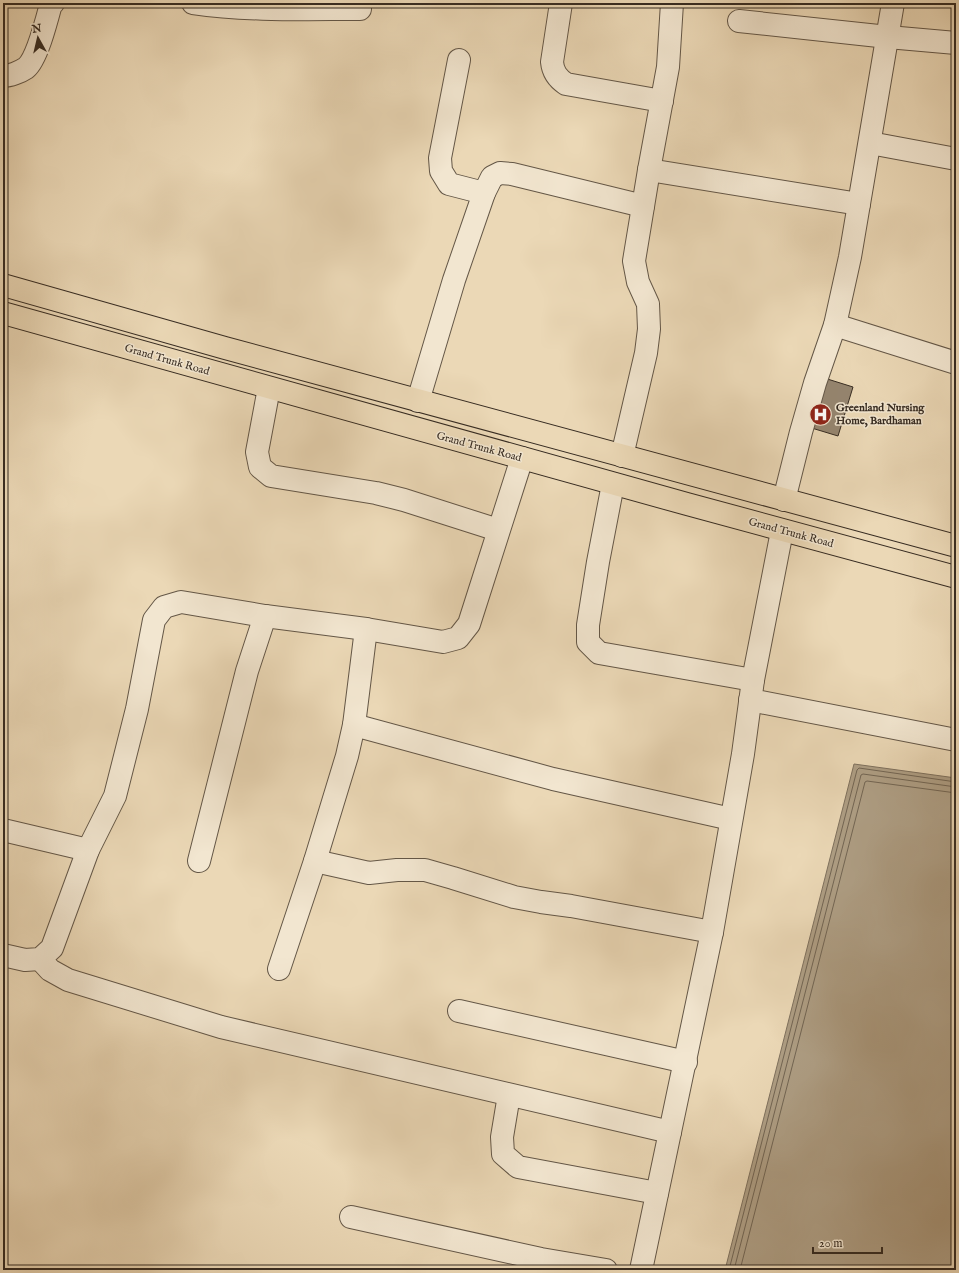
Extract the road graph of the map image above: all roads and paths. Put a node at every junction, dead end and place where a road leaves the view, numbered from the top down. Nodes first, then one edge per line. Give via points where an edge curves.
1 (53, 3) edge
2 (193, 3) edge
3 (561, 3) edge
4 (672, 3) edge
5 (893, 3) edge
6 (360, 9) dead end
7 (739, 21) dead end
8 (888, 37) junction
9 (956, 43) edge
10 (459, 60) dead end
11 (3, 76) edge
12 (662, 101) junction
13 (870, 143) junction
14 (956, 159) edge
15 (649, 170) junction
16 (484, 193) junction
17 (859, 204) junction
18 (643, 206) junction
19 (3, 285) edge
20 (3, 313) edge
21 (835, 325) junction
22 (956, 363) edge
23 (269, 388) junction
24 (418, 401) junction
25 (622, 456) junction
26 (522, 458) junction
27 (696, 476) junction
28 (613, 484) junction
29 (784, 500) junction
30 (687, 504) junction
31 (498, 530) junction
32 (782, 531) junction
33 (956, 546) edge
34 (956, 577) edge
35 (265, 616) junction
36 (366, 629) junction
37 (751, 690) junction
38 (354, 725) junction
39 (956, 740) edge
40 (731, 819) junction
41 (3, 830) edge
42 (88, 850) junction
43 (198, 860) dead end
44 (315, 861) junction
45 (712, 932) junction
46 (3, 955) edge
47 (40, 959) junction
48 (279, 969) dead end
49 (459, 1011) dead end
50 (686, 1062) junction
51 (509, 1095) junction
52 (670, 1132) junction
53 (657, 1193) junction
54 (351, 1217) dead end
55 (606, 1270) edge
56 (641, 1270) edge

1 - 11 street via 34,57 27,68
2 - 6 street via 271,10
3 - 12 street via 552,62 560,80 566,84
4 - 12 street via 668,67
5 - 8 street
7 - 8 street
8 - 9 street
8 - 13 street
10 - 16 street via 440,158 441,171 449,184
12 - 15 street
13 - 14 street
13 - 17 street
15 - 17 street
15 - 18 street
16 - 18 street via 492,177 512,174
16 - 24 street via 454,280
17 - 21 street
18 - 25 street via 634,261 638,282 648,304 649,329 646,353
19 - 24 main road
20 - 23 main road, Grand Trunk Road
21 - 22 street
21 - 29 street via 800,432
23 - 26 main road, Grand Trunk Road
23 - 31 street via 256,452 260,467 271,476 376,493
24 - 25 main road
25 - 27 main road
26 - 28 main road, Grand Trunk Road
26 - 31 street
27 - 29 main road
27 - 30 main road
28 - 30 main road, Grand Trunk Road
28 - 37 street via 596,569 588,642 599,652
29 - 33 main road
30 - 32 main road, Grand Trunk Road
31 - 36 street via 469,624 458,638 443,642
32 - 34 main road, Grand Trunk Road
32 - 37 street
35 - 36 street
35 - 42 street via 181,602 164,607 154,620 137,709 115,796
35 - 43 street via 247,671
36 - 38 street
37 - 39 street
37 - 40 street
38 - 40 street via 553,779
38 - 44 street
40 - 45 street
41 - 42 street
42 - 47 street via 52,948
44 - 45 street via 369,873 425,870 514,897
44 - 48 street
45 - 50 street
46 - 47 street via 25,960
47 - 51 street via 50,970 68,980 221,1028
49 - 50 street
50 - 52 street
51 - 52 street
51 - 53 street via 502,1136 503,1154 518,1167
52 - 53 street
53 - 56 street
54 - 55 street via 541,1259

